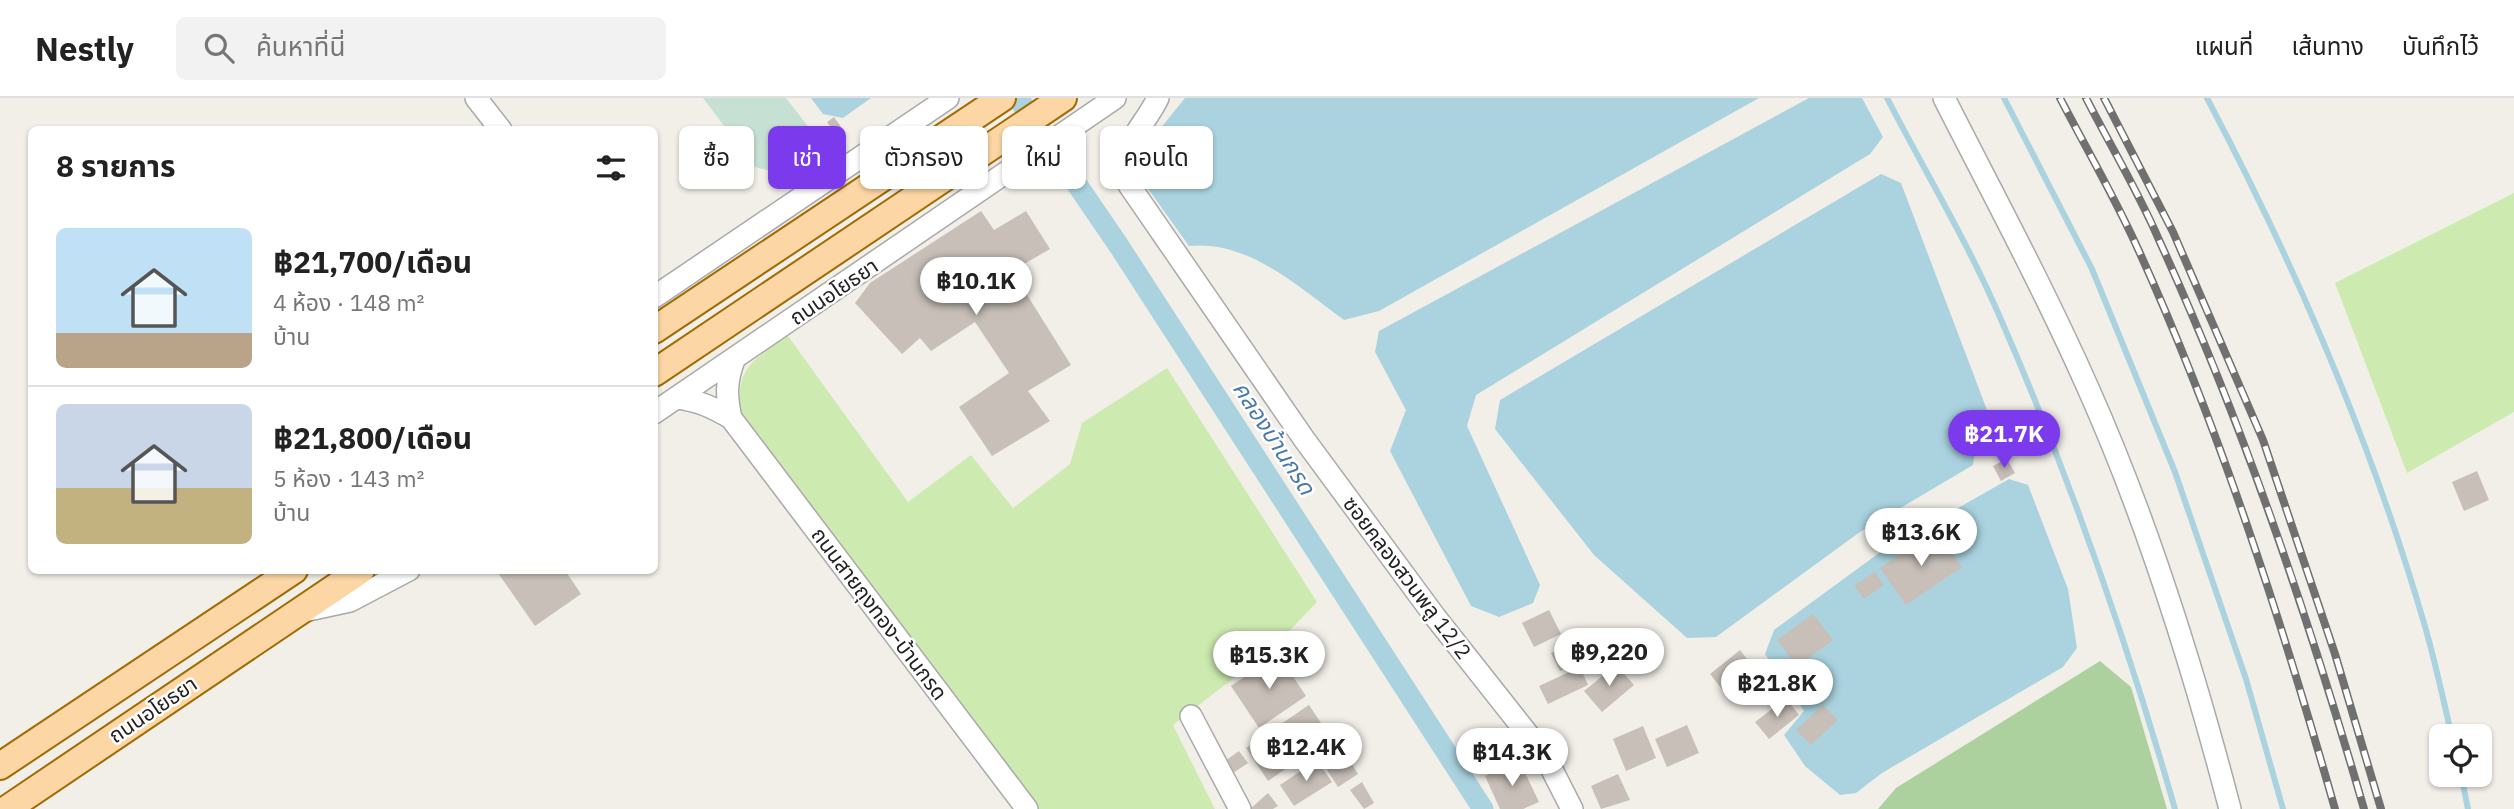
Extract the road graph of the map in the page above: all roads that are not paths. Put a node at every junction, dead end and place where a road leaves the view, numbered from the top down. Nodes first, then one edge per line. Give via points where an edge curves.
1 (476, 98) edge
2 (948, 98) edge
3 (1063, 98) edge
4 (1115, 98) edge
5 (1157, 98) edge
6 (1944, 98) edge
7 (1000, 100) edge
8 (498, 126) edge
9 (676, 282) junction
10 (658, 283) edge
11 (658, 294) edge
12 (658, 327) edge
13 (734, 360) junction
14 (658, 370) edge
15 (676, 398) junction
16 (658, 410) edge
17 (731, 418) junction
18 (284, 574) edge
19 (355, 574) edge
20 (401, 574) edge
21 (300, 611) junction
22 (1191, 716) dead end
23 (0, 766) edge
24 (7, 809) edge
25 (1027, 809) edge
26 (1240, 809) edge
27 (1572, 809) edge
28 (2230, 809) edge

1 - 8 street
2 - 9 street
3 - 14 main road, ถนนอโยธยา
4 - 13 street, ถนนอโยธยา
5 - 27 street, ซอยคลองสวนพลู 12/2 via 1126,148 1129,185 1304,439 1545,756
6 - 28 street via 2088,388 2171,609
7 - 12 main road
9 - 10 street
9 - 11 street
13 - 15 street, ถนนอโยธยา
13 - 17 street via 726,397
15 - 16 street, ถนนอโยธยา
15 - 17 street, ถนนสายถุงทอง-บ้านกรด via 693,400
17 - 25 street, ถนนสายถุงทอง-บ้านกรด
18 - 23 main road, ถนนอโยธยา
19 - 21 main road, ถนนอโยธยา
20 - 21 street, ถนนอโยธยา via 350,601
21 - 24 main road, ถนนอโยธยา
22 - 26 street

